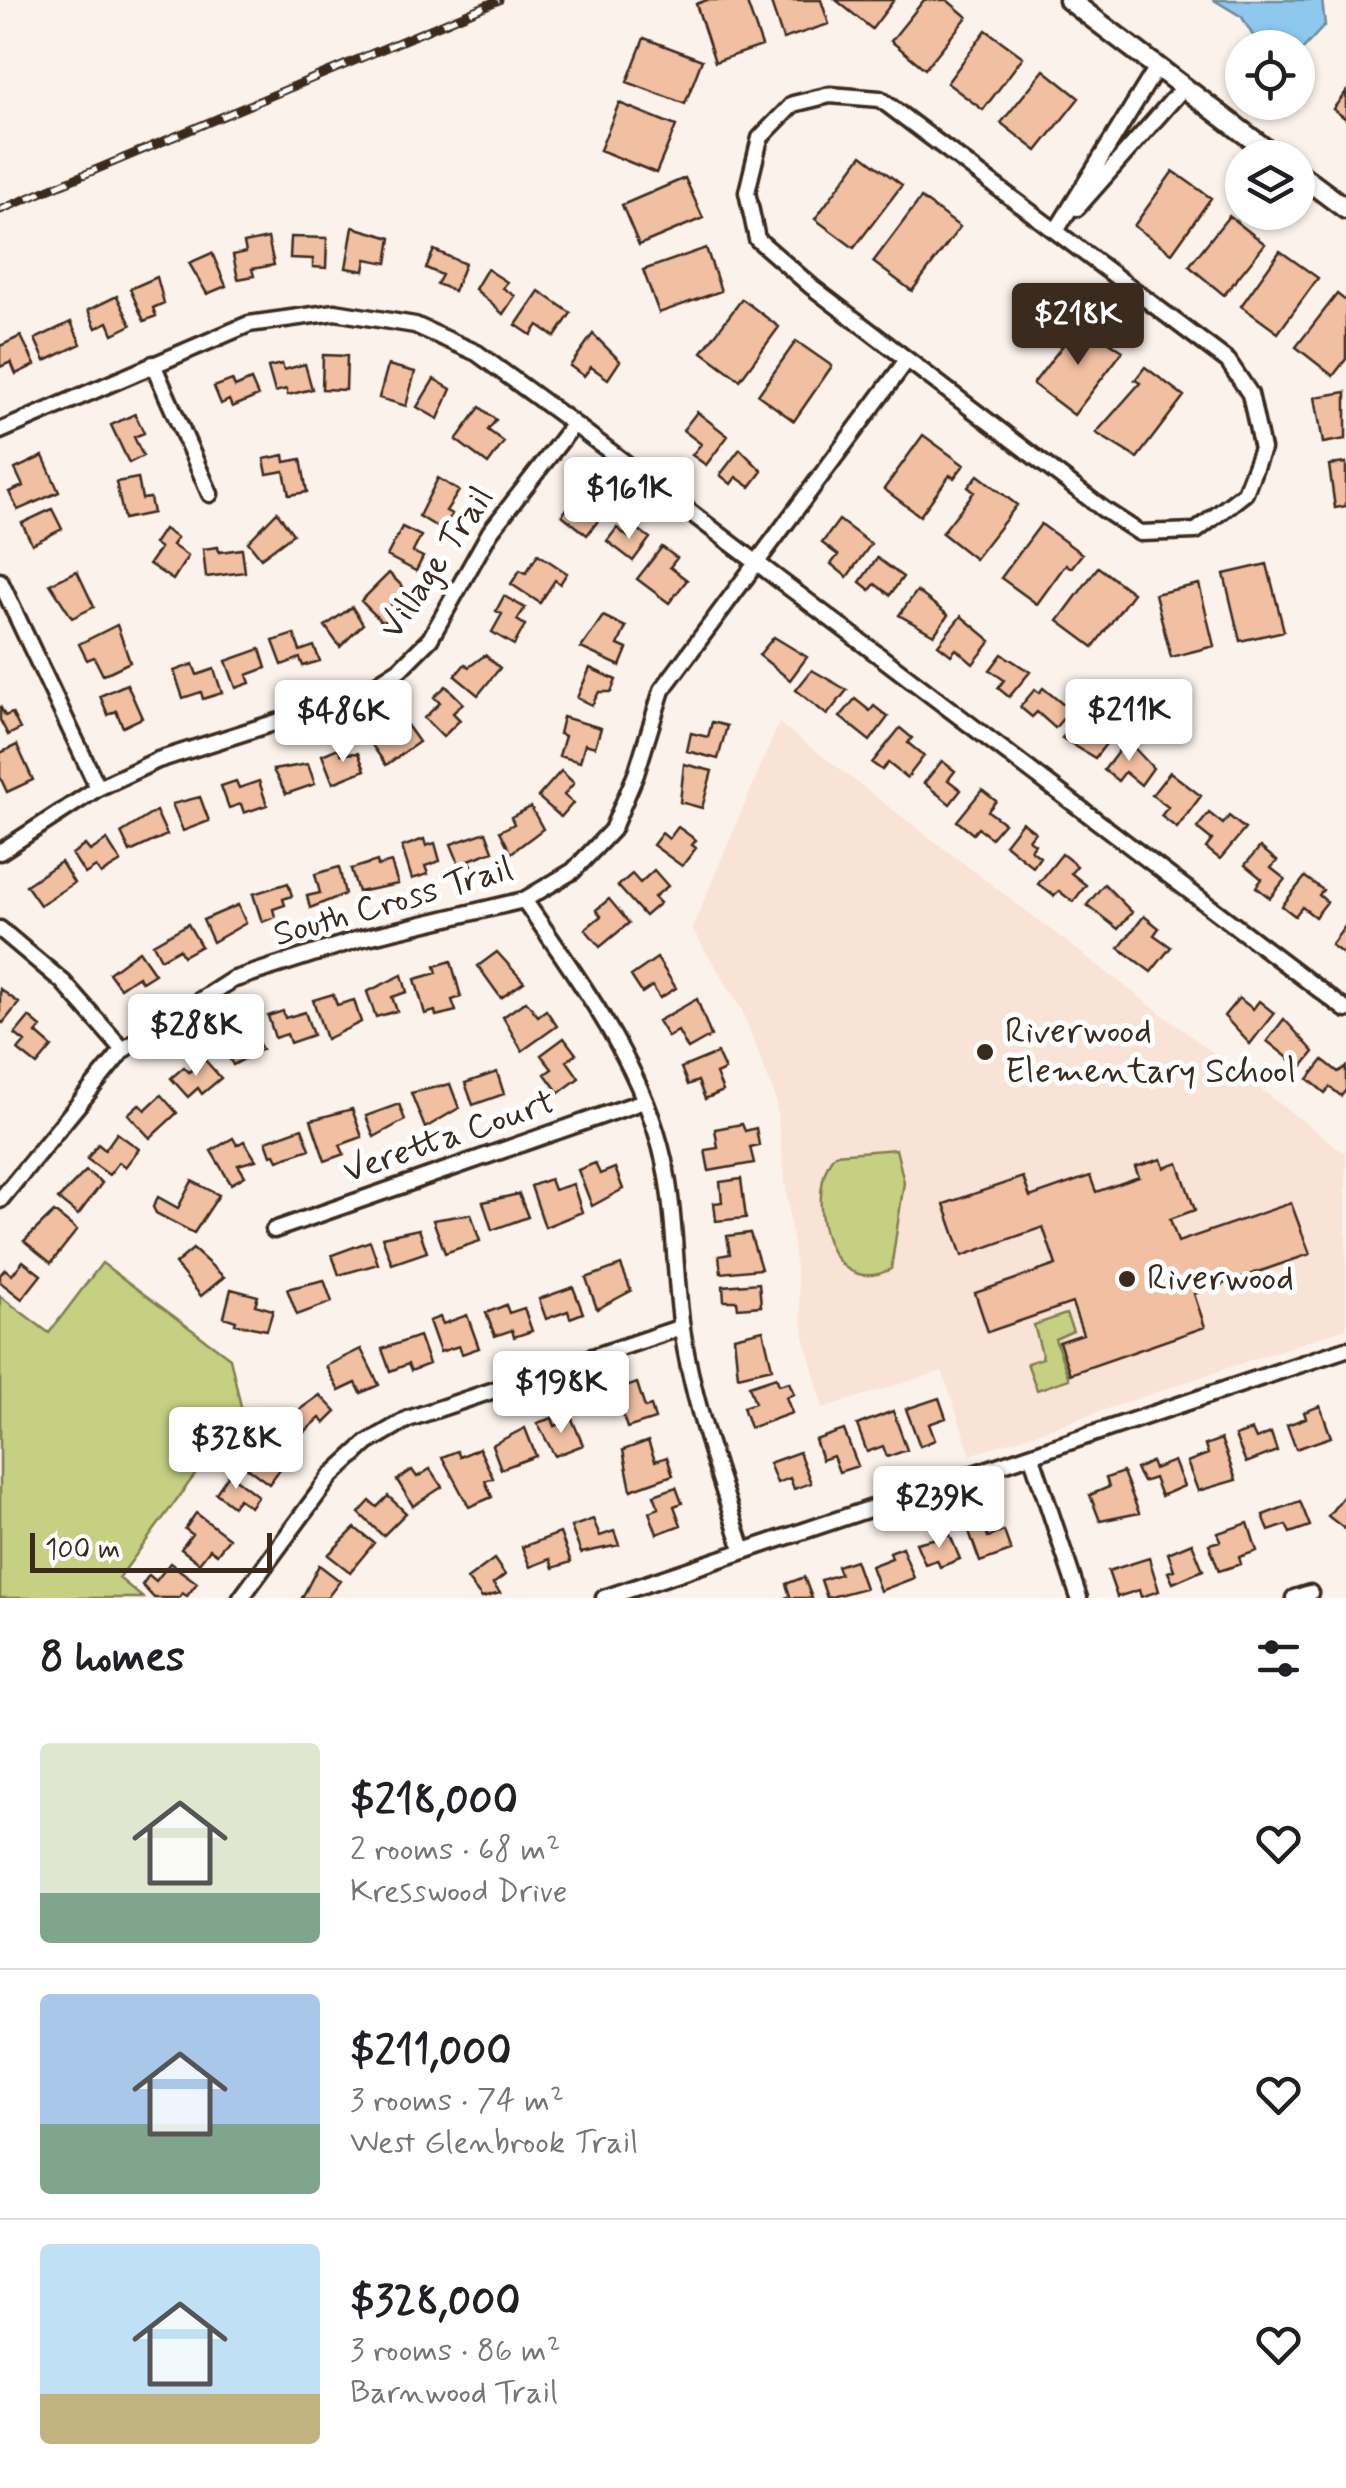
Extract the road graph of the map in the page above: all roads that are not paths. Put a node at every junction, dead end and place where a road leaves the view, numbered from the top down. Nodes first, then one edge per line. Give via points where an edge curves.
1 (1068, 0) edge
2 (1156, 68) junction
3 (1183, 88) junction
4 (1252, 140) edge
5 (1315, 186) edge
6 (1346, 209) edge
7 (1056, 231) junction
8 (907, 360) junction
9 (153, 364) junction
10 (574, 424) junction
11 (0, 431) edge
12 (210, 494) dead end
13 (757, 560) junction
14 (0, 582) edge
15 (98, 788) junction
16 (0, 852) edge
17 (524, 900) junction
18 (0, 929) edge
19 (1346, 1010) edge
20 (123, 1050) junction
21 (644, 1101) junction
22 (0, 1200) edge
23 (274, 1230) dead end
24 (682, 1328) junction
25 (1346, 1349) edge
26 (1032, 1457) junction
27 (743, 1550) junction
28 (1310, 1593) dead end
29 (241, 1598) edge
30 (604, 1598) edge
31 (1079, 1598) edge
32 (1294, 1598) edge

1 - 2 street
2 - 3 street
2 - 7 street
3 - 4 street
3 - 7 street
5 - 6 street
7 - 8 street via 880,99 830,94 793,104 760,138 747,192 756,238
7 - 8 street via 1228,361 1250,394 1262,449 1245,494 1196,532 1140,532
8 - 13 street, South Cross Trail
9 - 10 street via 250,324 335,312 415,325 477,353
9 - 11 street
9 - 12 street
10 - 13 street
10 - 15 street, Village Trail via 490,532 430,638 400,669 358,696 158,760
13 - 17 street, South Cross Trail via 662,690 612,830 572,870
13 - 19 street
14 - 15 street
15 - 16 street, Village Trail
17 - 20 street, South Cross Trail via 359,939 232,980
17 - 21 street via 595,1002
18 - 20 street via 64,982
20 - 22 street, South Cross Trail
21 - 23 street, Veretta Court
21 - 24 street via 664,1160
24 - 27 street via 698,1408
24 - 29 street via 408,1418 367,1443 331,1476
25 - 26 street
26 - 27 street
26 - 31 street
27 - 30 street
28 - 32 street

